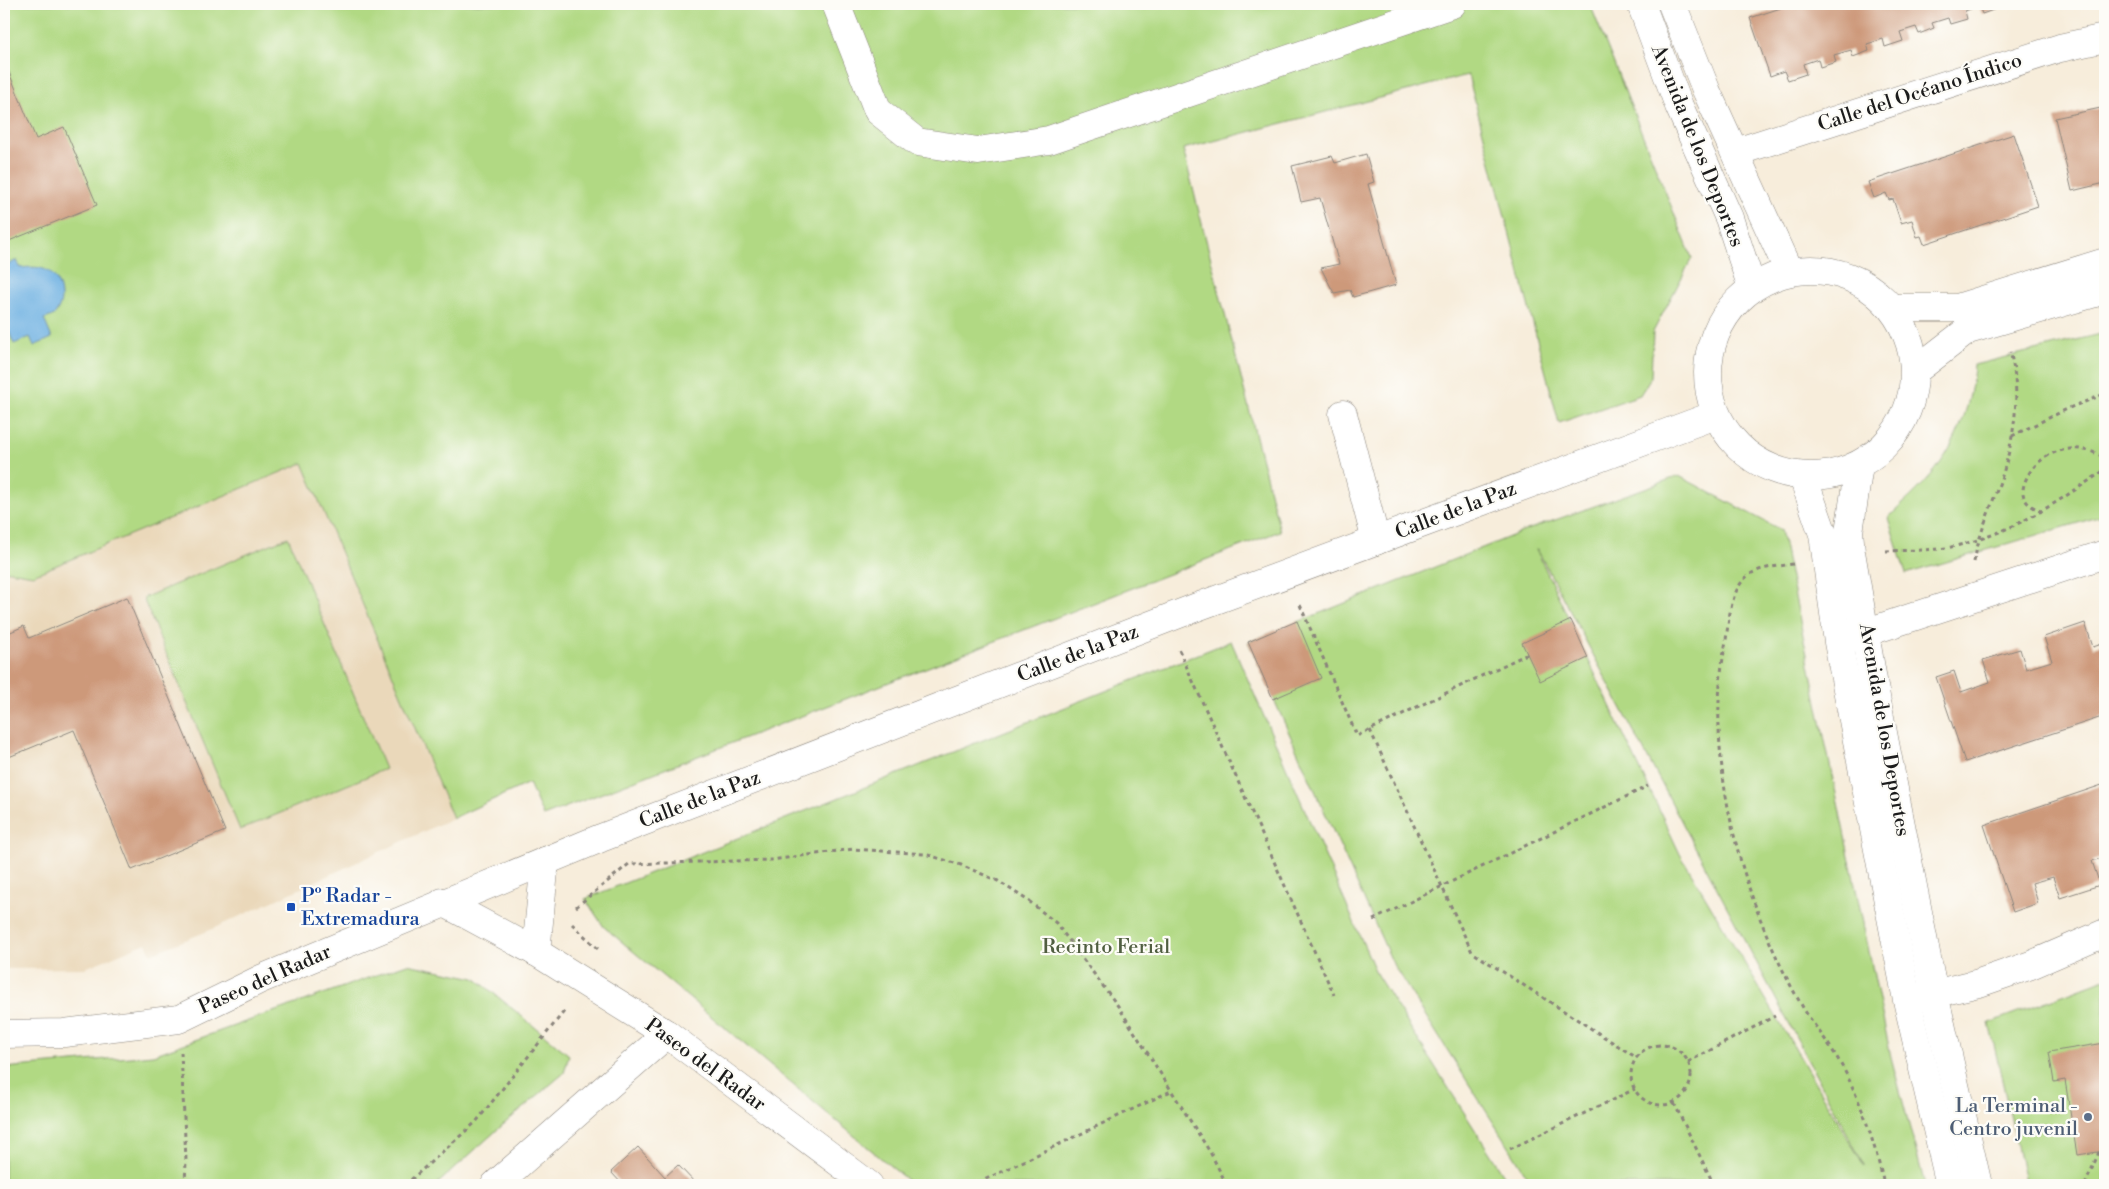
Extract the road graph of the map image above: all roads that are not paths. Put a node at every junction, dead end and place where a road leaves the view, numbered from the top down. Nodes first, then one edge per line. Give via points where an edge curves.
1 (836, 4) edge
2 (1452, 4) edge
3 (1642, 4) edge
4 (1672, 4) edge
5 (2105, 38) edge
6 (1736, 152) junction
7 (2105, 262) edge
8 (1789, 272) junction
9 (1752, 288) junction
10 (2105, 290) edge
11 (1892, 308) junction
12 (1914, 371) junction
13 (1343, 414) dead end
14 (1715, 415) junction
15 (1859, 465) junction
16 (1803, 477) junction
17 (1376, 541) junction
18 (2105, 554) edge
19 (1866, 633) junction
20 (1838, 642) junction
21 (545, 861) junction
22 (443, 902) junction
23 (2105, 933) edge
24 (536, 952) junction
25 (1934, 994) junction
26 (1907, 1000) junction
27 (4, 1034) edge
28 (667, 1034) junction
29 (495, 1185) edge
30 (869, 1185) edge
31 (1950, 1185) edge
32 (1978, 1185) edge

1 - 2 street via 878,110 917,142 978,151 1048,140
3 - 9 street, Avenida de los Deportes via 1679,106 1729,218
4 - 6 street, Avenida de los Deportes via 1707,92
5 - 6 street, Calle del Océano Índico via 2060,48
6 - 8 street, Avenida de los Deportes
7 - 11 street via 1957,308
8 - 9 street via 1771,277
8 - 11 street via 1812,269 1836,272 1861,282
9 - 14 street via 1722,318 1714,334 1709,352 1707,385
10 - 12 street via 1968,330
11 - 12 street via 1909,340
12 - 15 street via 1911,400 1904,420 1877,453
13 - 17 street
14 - 16 street via 1737,446 1765,466
14 - 17 street, Calle de la Paz
15 - 16 street via 1841,472
15 - 19 street, Avenida de los Deportes via 1848,532
16 - 20 street, Avenida de los Deportes via 1823,534
17 - 21 street, Calle de la Paz
18 - 19 street
19 - 20 street
19 - 25 street, Avenida de los Deportes
20 - 26 street, Avenida de los Deportes
21 - 22 street, Calle de la Paz
21 - 24 street
22 - 24 street, Paseo del Radar
22 - 27 street, Paseo del Radar via 261,979 179,1019 64,1033
23 - 25 street via 2031,965
24 - 28 street, Paseo del Radar
25 - 26 street
25 - 32 street, Avenida de los Deportes
26 - 31 street, Avenida de los Deportes
28 - 29 street
28 - 30 street, Paseo del Radar

